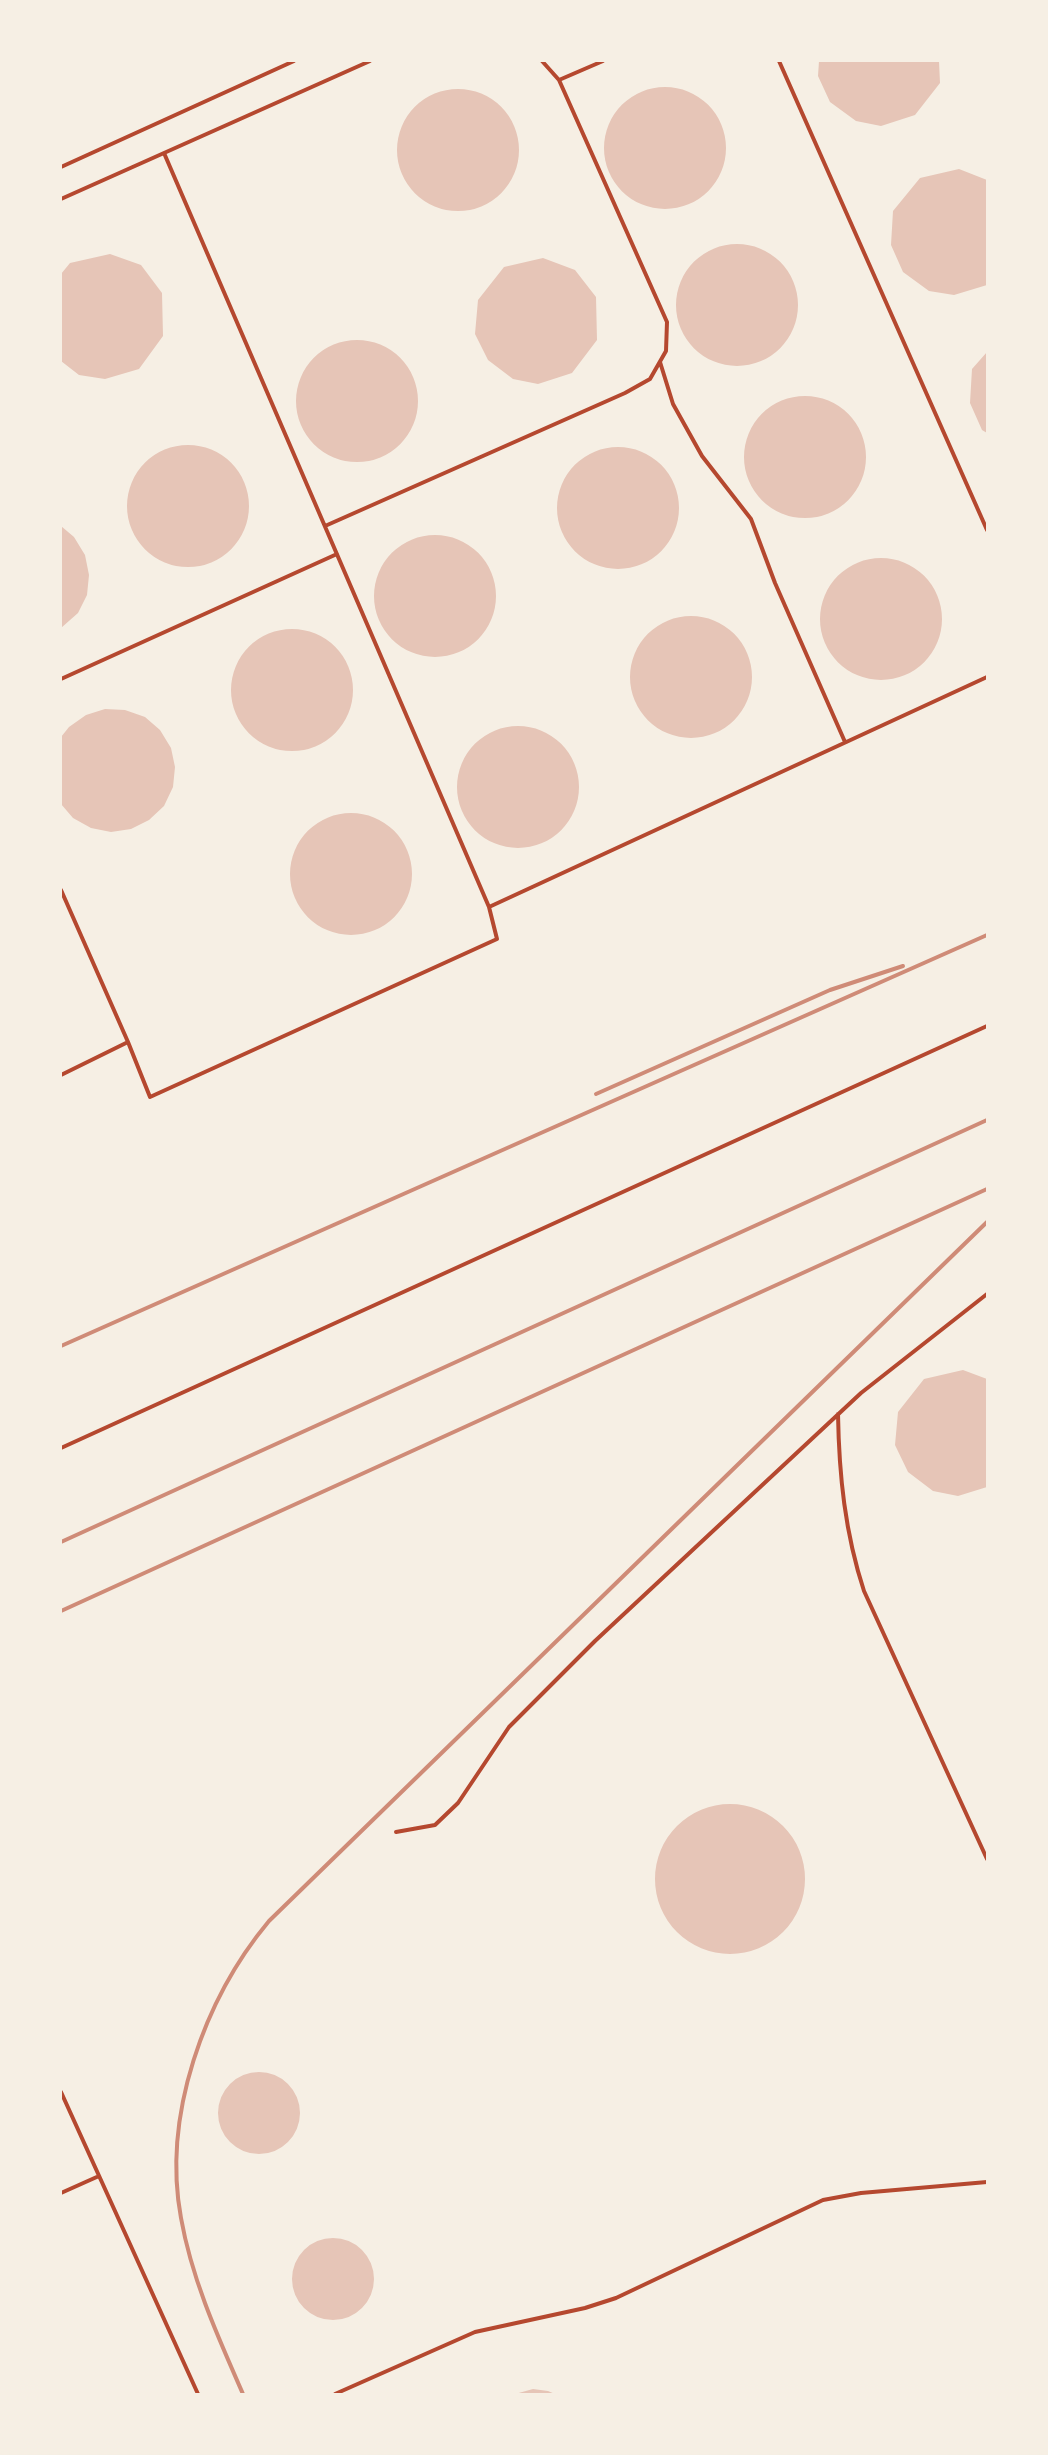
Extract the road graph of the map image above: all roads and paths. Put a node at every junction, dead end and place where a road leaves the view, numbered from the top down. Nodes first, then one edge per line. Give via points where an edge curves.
1 (294, 61) edge
2 (370, 61) edge
3 (542, 61) edge
4 (603, 61) edge
5 (779, 61) edge
6 (559, 80) junction
7 (164, 153) junction
8 (61, 167) edge
9 (61, 199) edge
10 (660, 362) junction
11 (325, 526) junction
12 (987, 530) edge
13 (336, 554) junction
14 (987, 677) edge
15 (61, 680) edge
16 (845, 742) junction
17 (61, 890) edge
18 (489, 907) junction
19 (987, 1026) edge
20 (128, 1042) junction
21 (61, 1075) edge
22 (987, 1294) edge
23 (838, 1414) junction
24 (61, 1448) edge
25 (396, 1832) dead end
26 (987, 1860) edge
27 (61, 2092) edge
28 (99, 2176) junction
29 (987, 2182) edge
30 (61, 2193) edge
31 (198, 2394) edge
32 (335, 2394) edge

1 - 8 lane
2 - 7 lane
3 - 6 lane
4 - 6 lane
5 - 12 lane
6 - 10 lane via 667,322 666,351
7 - 9 lane
7 - 11 lane
10 - 11 lane via 650,379 625,392
10 - 16 lane via 673,404 702,456 750,519
11 - 13 lane
13 - 15 lane
13 - 18 lane
14 - 16 lane
16 - 18 lane
17 - 20 lane
18 - 20 lane via 497,939 150,1097
19 - 24 lane
20 - 21 lane
22 - 23 lane
23 - 25 lane via 595,1641 509,1727 458,1803 435,1825
23 - 26 lane via 838,1460 843,1501 851,1552 864,1591
27 - 28 lane
28 - 30 lane
28 - 31 lane
29 - 32 lane via 861,2193 823,2200 616,2298 586,2308 475,2332

